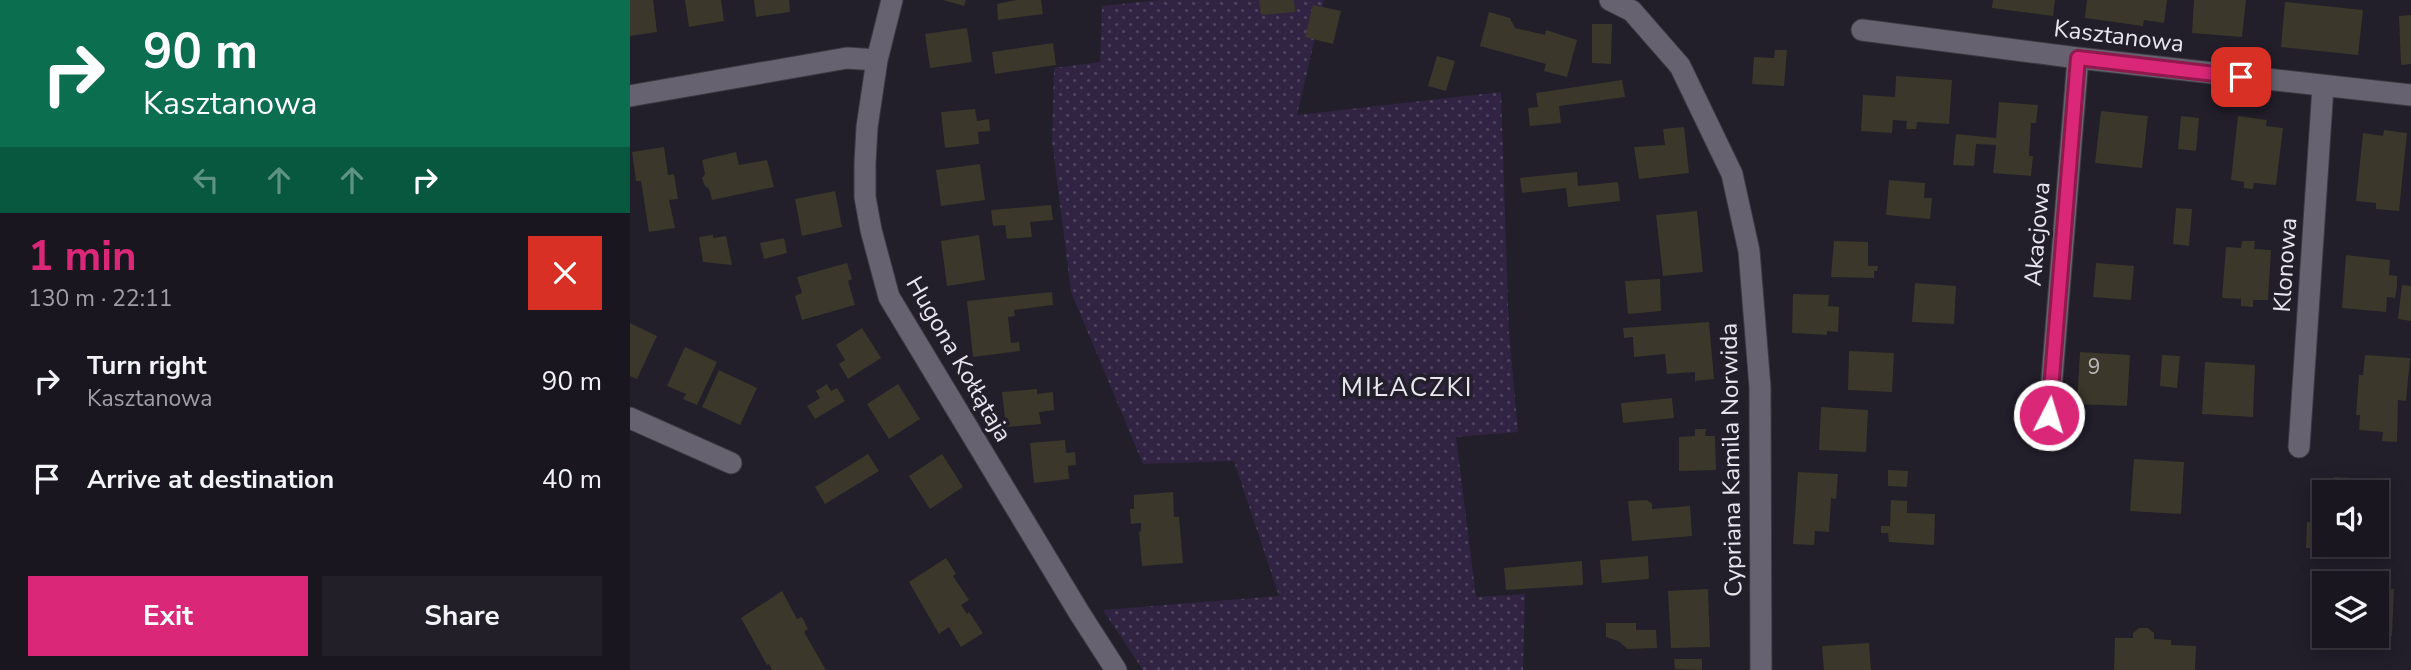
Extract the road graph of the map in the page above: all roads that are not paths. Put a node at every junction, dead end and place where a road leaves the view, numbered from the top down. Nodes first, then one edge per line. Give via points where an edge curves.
1 (892, 0) edge
2 (1610, 0) edge
3 (1862, 30) dead end
4 (2078, 58) junction
5 (877, 60) junction
6 (2323, 87) junction
7 (2411, 95) edge
8 (630, 96) edge
9 (2049, 415) dead end
10 (630, 418) edge
11 (2299, 447) dead end
12 (731, 463) dead end
13 (1116, 670) edge
14 (1761, 670) edge

1 - 5 street, Hugona Kołłątaja
2 - 14 street, Cypriana Kamila Norwida via 1632,11 1680,66 1732,174 1749,251 1760,387
3 - 4 street, Kasztanowa
4 - 6 street, Kasztanowa
4 - 9 street, Akacjowa
5 - 8 street via 848,58
5 - 13 street, Hugona Kołłątaja via 867,127 865,197 889,297
6 - 7 street, Kasztanowa
6 - 11 street, Klonowa
10 - 12 street

